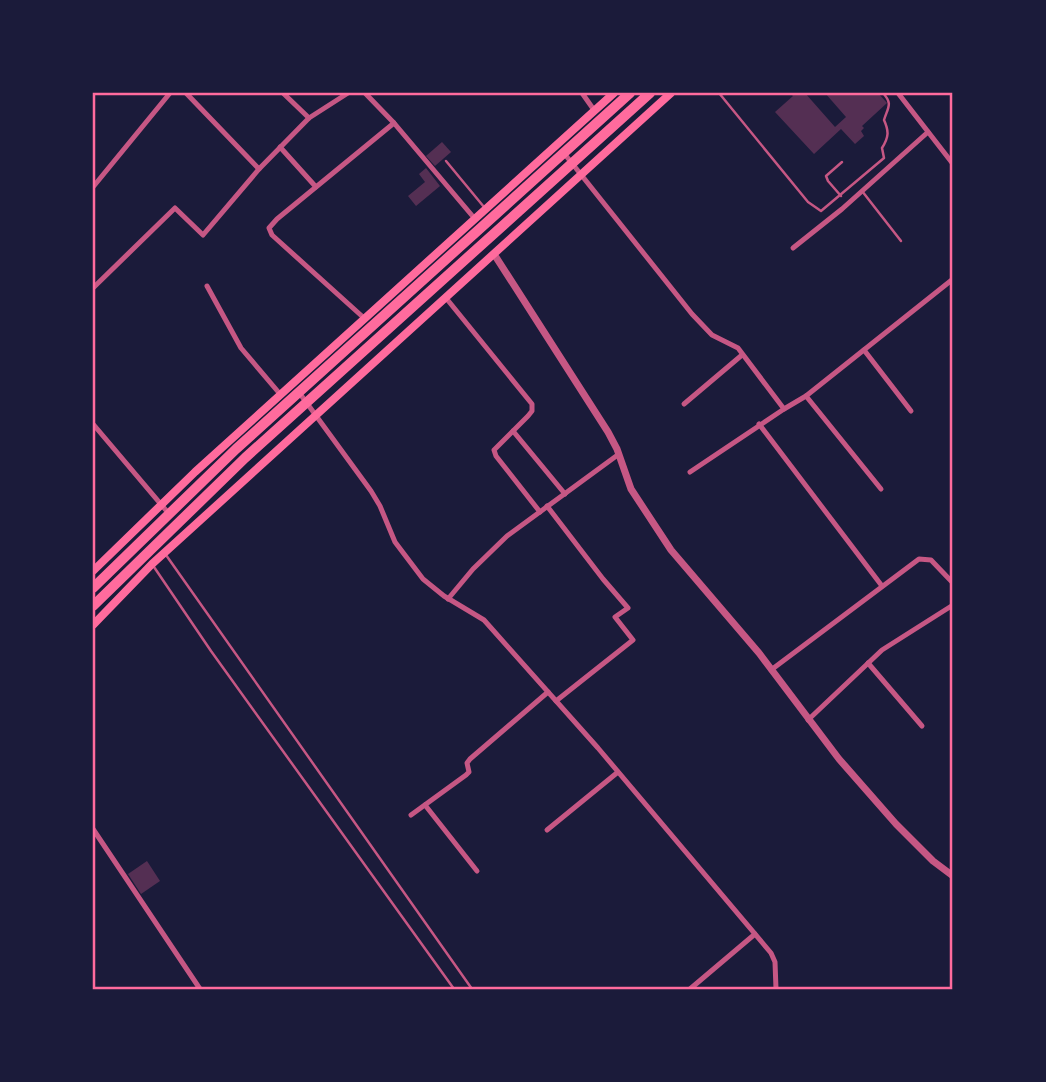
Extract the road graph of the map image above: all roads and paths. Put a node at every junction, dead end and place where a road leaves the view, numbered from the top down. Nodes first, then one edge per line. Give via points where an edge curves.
1 (170, 93) edge
2 (186, 93) edge
3 (283, 93) edge
4 (348, 93) edge
5 (365, 93) edge
6 (582, 93) edge
7 (614, 93) edge
8 (630, 93) edge
9 (650, 93) edge
10 (671, 93) edge
11 (719, 93) edge
12 (883, 93) edge
13 (898, 93) edge
14 (594, 110) junction
15 (309, 118) junction
16 (394, 123) junction
17 (928, 132) junction
18 (557, 144) junction
19 (280, 147) junction
20 (446, 161) dead end
21 (842, 162) dead end
22 (953, 164) edge
23 (259, 169) junction
24 (581, 174) junction
25 (93, 187) edge
26 (316, 187) junction
27 (862, 191) junction
28 (841, 196) junction
29 (486, 209) junction
30 (475, 219) junction
31 (510, 239) junction
32 (901, 241) dead end
33 (793, 248) dead end
34 (494, 254) junction
35 (953, 279) edge
36 (207, 286) dead end
37 (93, 288) edge
38 (446, 298) junction
39 (364, 318) junction
40 (864, 350) junction
41 (743, 355) junction
42 (292, 383) junction
43 (280, 394) junction
44 (806, 396) junction
45 (684, 404) dead end
46 (784, 409) junction
47 (911, 411) dead end
48 (317, 415) junction
49 (93, 424) edge
50 (759, 424) junction
51 (513, 430) junction
52 (619, 454) junction
53 (690, 472) dead end
54 (881, 489) dead end
55 (565, 494) junction
56 (160, 505) junction
57 (547, 506) junction
58 (540, 512) junction
59 (188, 531) junction
60 (164, 553) junction
61 (152, 564) junction
62 (93, 571) edge
63 (953, 583) edge
64 (883, 586) junction
65 (93, 588) edge
66 (449, 599) junction
67 (953, 605) edge
68 (93, 606) edge
69 (93, 625) edge
70 (868, 663) junction
71 (771, 670) junction
72 (548, 692) junction
73 (556, 701) junction
74 (808, 720) junction
75 (922, 726) dead end
76 (618, 772) junction
77 (425, 805) junction
78 (411, 815) dead end
79 (93, 829) edge
80 (547, 830) dead end
81 (477, 871) dead end
82 (953, 876) edge
83 (755, 934) junction
84 (200, 989) edge
85 (454, 989) edge
86 (472, 989) edge
87 (690, 989) edge
88 (776, 989) edge

1 - 25 street
2 - 23 street
3 - 15 street
4 - 15 street
5 - 16 street
6 - 14 street
7 - 14 main road
8 - 65 highway via 236,449
9 - 68 highway via 244,458
10 - 24 main road
11 - 28 lane via 813,207 824,210
12 - 28 lane via 890,106 884,120 888,129 884,158
13 - 17 street
14 - 18 main road
15 - 19 street
16 - 26 street
16 - 30 street
17 - 22 street
17 - 27 street
18 - 24 street
18 - 29 main road
19 - 23 street
19 - 26 street
20 - 29 lane
21 - 28 lane via 827,176
23 - 37 street via 202,235 175,208
24 - 31 main road
24 - 41 street via 706,329
26 - 39 street via 276,219 270,232
27 - 32 lane
27 - 33 street
29 - 30 main road
29 - 31 main road
30 - 39 main road
31 - 34 main road
34 - 38 main road
34 - 52 street
35 - 40 street
36 - 43 street via 241,348
38 - 48 main road
38 - 51 street via 532,404 532,411
39 - 42 main road
40 - 44 street
40 - 47 street
41 - 45 street
41 - 46 street
42 - 43 main road
42 - 48 street
43 - 56 main road
44 - 46 street
44 - 54 street
46 - 50 street
48 - 59 main road
48 - 66 street via 375,498 404,556 423,579
49 - 56 street
50 - 53 street
50 - 64 street
51 - 55 street
51 - 58 street via 495,447 495,453
52 - 55 street
52 - 71 street via 631,489 671,550
55 - 57 street
56 - 59 street
56 - 62 main road
57 - 58 street
57 - 73 street via 628,608 615,617 633,640
58 - 66 street via 497,545
59 - 60 main road
60 - 61 main road
60 - 86 lane
61 - 69 main road
61 - 85 lane
63 - 64 street via 923,558
64 - 71 street
66 - 72 street via 484,620
67 - 70 street
70 - 74 street
70 - 75 street
71 - 74 street
72 - 73 street
72 - 77 street via 470,758 466,775
73 - 76 street
74 - 82 street via 896,824
76 - 80 street
76 - 83 street
77 - 78 street
77 - 81 street
79 - 84 street
83 - 87 street
83 - 88 street via 775,962

